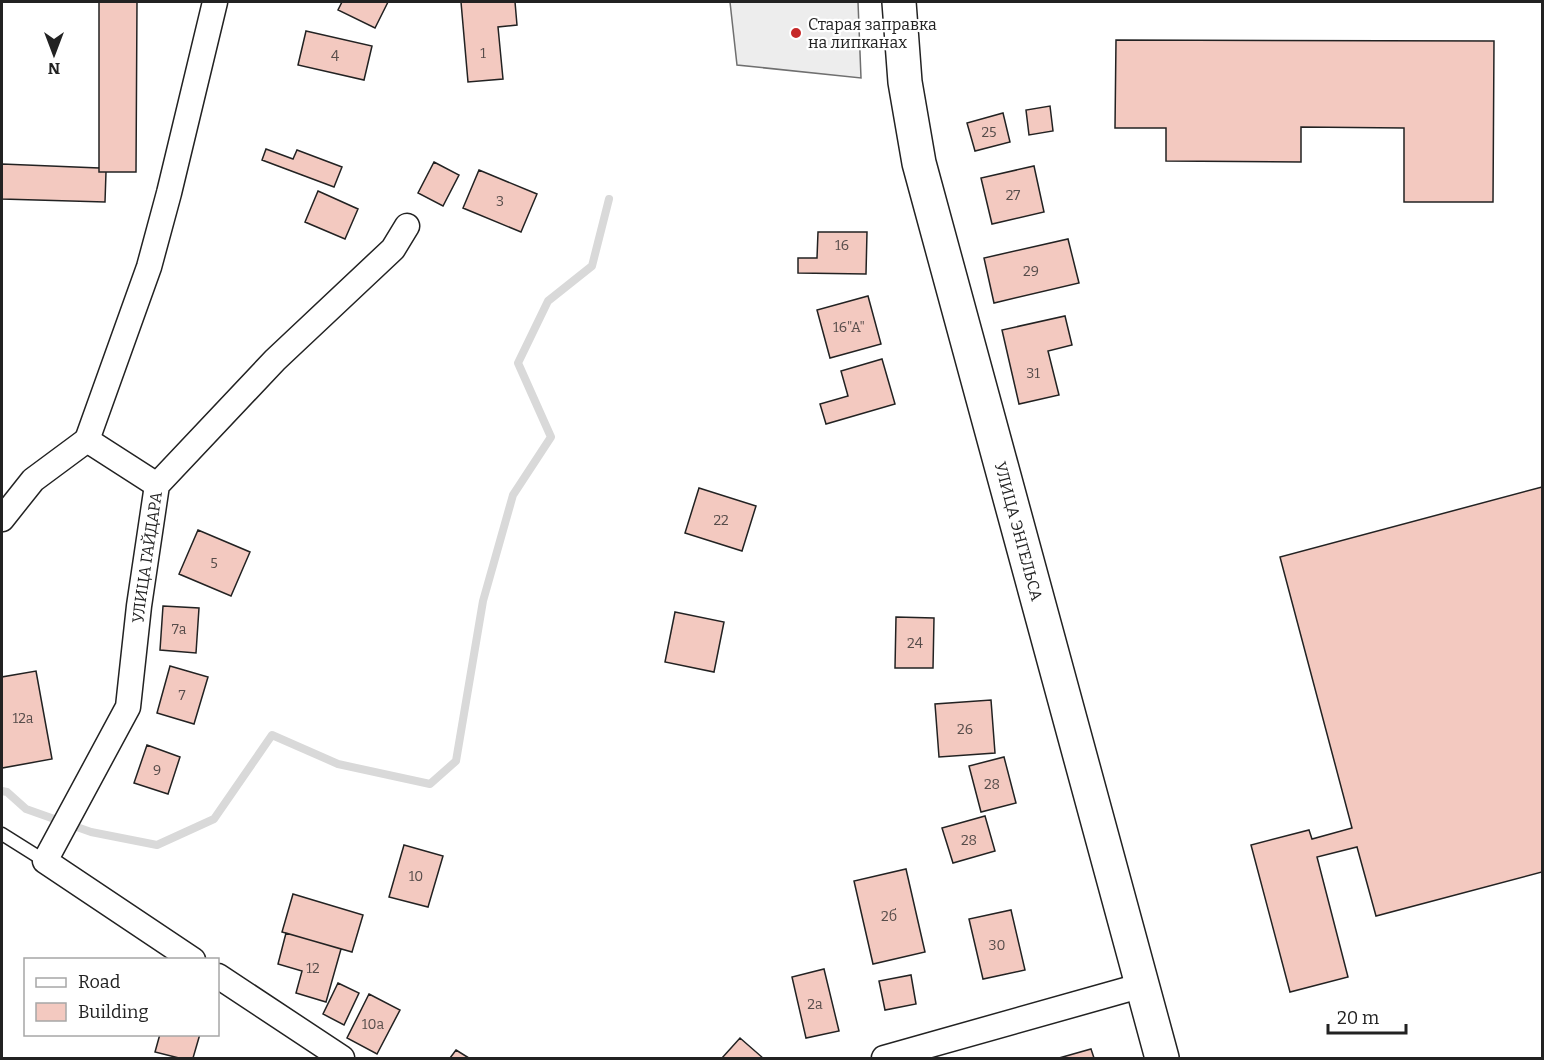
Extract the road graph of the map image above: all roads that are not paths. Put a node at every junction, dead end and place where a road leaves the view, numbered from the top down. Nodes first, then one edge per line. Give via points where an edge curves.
1 (215, 2) edge
2 (899, 2) edge
3 (407, 226) dead end
4 (87, 440) junction
5 (157, 485) junction
6 (2, 519) edge
7 (2, 834) edge
8 (45, 861) junction
9 (190, 958) edge
10 (219, 977) edge
11 (1143, 985) junction
12 (342, 1059) edge
13 (884, 1059) edge
14 (1162, 1059) edge

1 - 4 street via 148,267
2 - 11 street, УЛИЦА ЭНГЕЛЬСА via 905,82 919,163
3 - 5 street, УЛИЦА ГАЙДАРА via 393,249 275,360
4 - 5 street
4 - 6 street via 33,480
5 - 8 street, УЛИЦА ГАЙДАРА via 128,706
7 - 8 lane
8 - 9 street
10 - 12 street
11 - 13 street
11 - 14 street, УЛИЦА ЭНГЕЛЬСА

